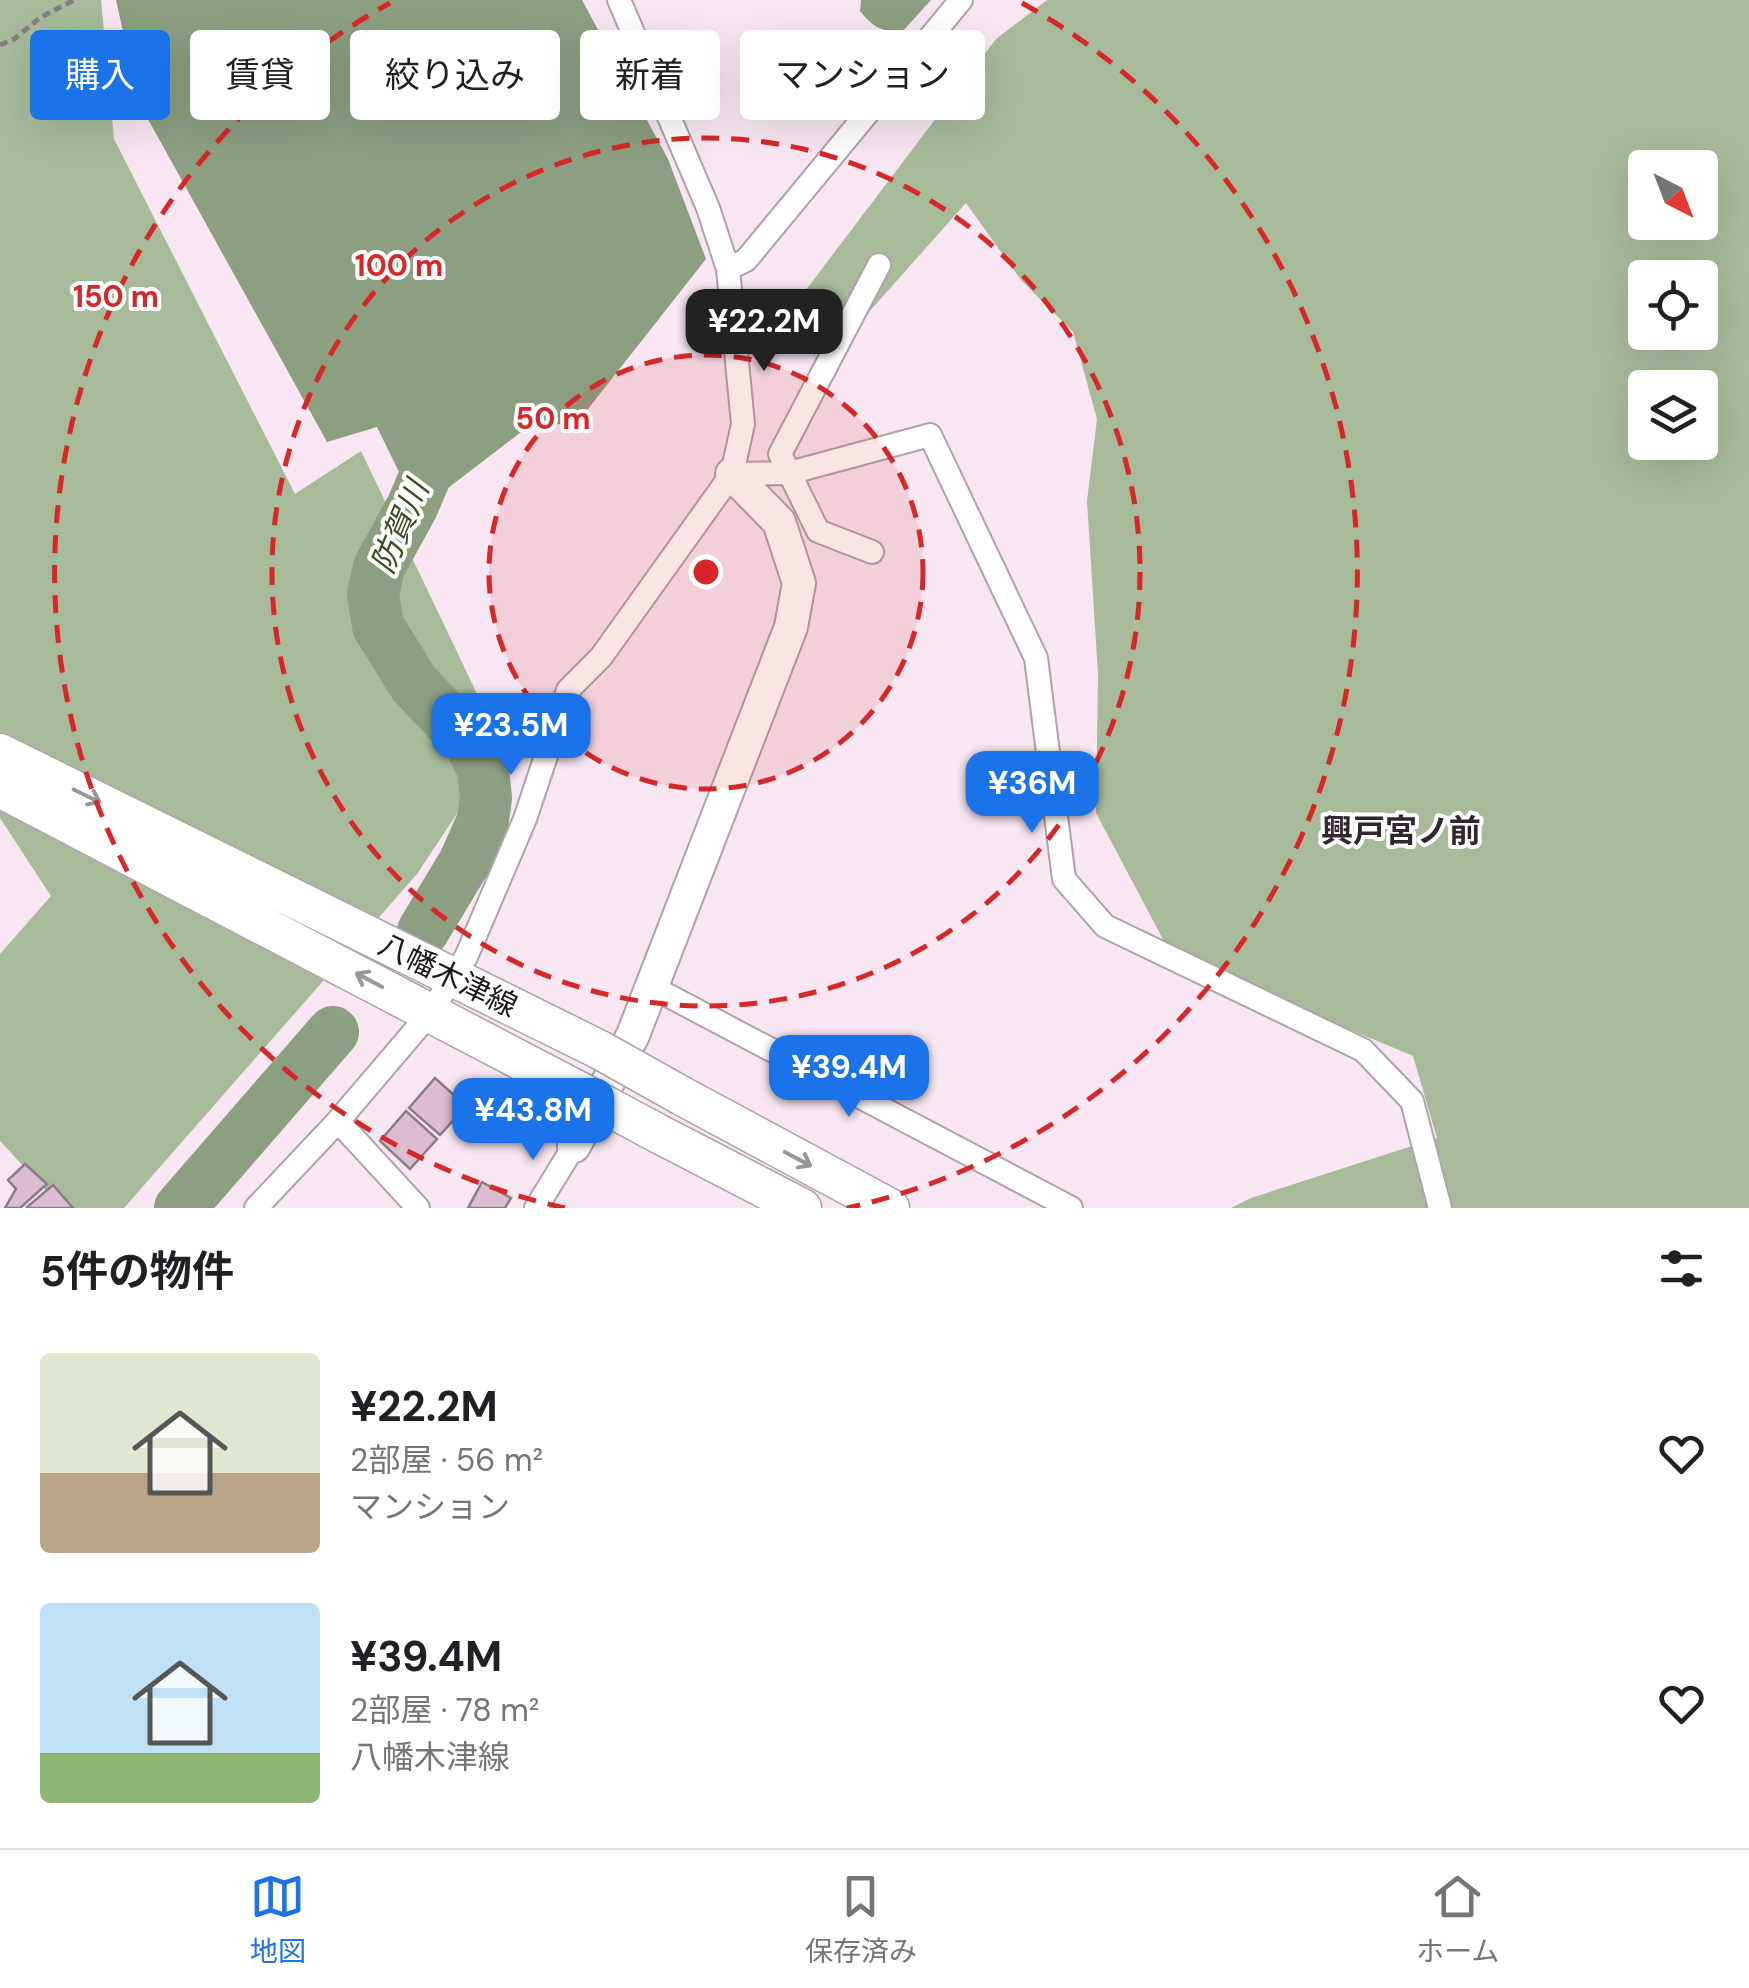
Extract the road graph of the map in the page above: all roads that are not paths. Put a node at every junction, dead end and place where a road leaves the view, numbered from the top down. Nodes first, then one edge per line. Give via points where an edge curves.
1 (619, 0) edge
2 (960, 0) edge
3 (879, 265) dead end
4 (728, 269) junction
5 (789, 473) junction
6 (732, 474) junction
7 (872, 552) dead end
8 (0, 754) edge
9 (0, 788) edge
10 (455, 977) junction
11 (652, 986) junction
12 (430, 1013) junction
13 (338, 1122) junction
14 (574, 1146) joint
15 (256, 1208) edge
16 (418, 1208) edge
17 (536, 1208) edge
18 (802, 1208) edge
19 (890, 1208) edge
20 (1071, 1208) edge
21 (1440, 1208) edge

1 - 4 street
2 - 4 street via 746,260
3 - 5 street via 780,454
4 - 6 street via 743,424
5 - 6 street
5 - 7 street via 818,531
5 - 21 street via 930,434 1036,658 1064,879 1105,926 1363,1050 1412,1101
6 - 10 street via 601,657 568,690 494,896
6 - 11 street via 779,522 799,583 792,628
8 -> 10 main road, 八幡木津線
12 -> 9 main road, 八幡木津線
10 - 12 street
10 -> 19 main road, 八幡木津線, bridge
11 - 14 street
11 - 20 street
12 - 13 street
12 - 18 main road, 八幡木津線, bridge
13 - 15 street
13 - 16 street
14 - 17 street

